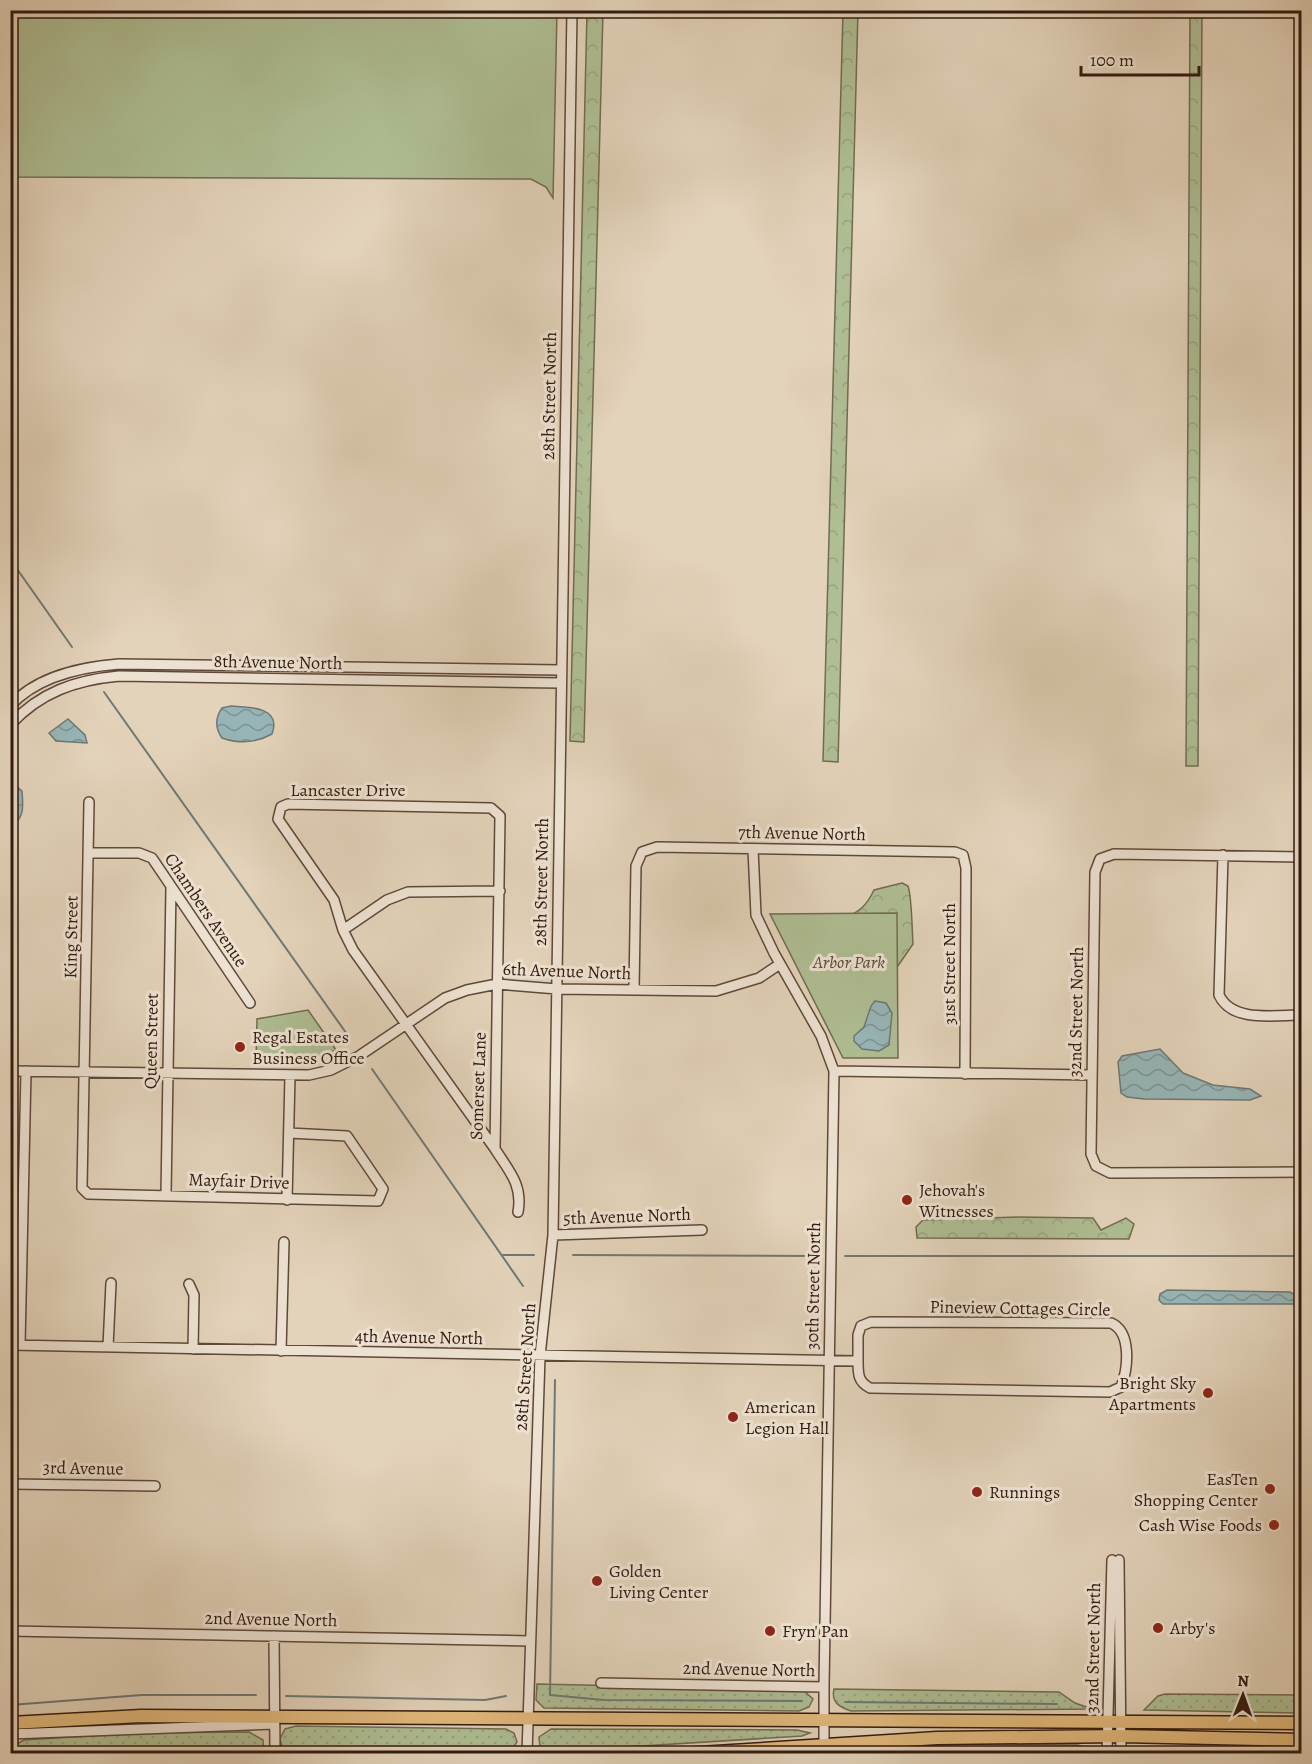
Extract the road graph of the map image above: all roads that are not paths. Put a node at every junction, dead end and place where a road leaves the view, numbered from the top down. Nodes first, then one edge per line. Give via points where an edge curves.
1 (572, 10) edge
2 (560, 670) junction
3 (39, 679) junction
4 (560, 683) junction
5 (47, 694) junction
6 (10, 706) edge
7 (10, 725) edge
8 (89, 802) dead end
9 (753, 849) junction
10 (89, 853) junction
11 (963, 855) joint
12 (1223, 855) junction
13 (1302, 857) edge
14 (171, 887) junction
15 (500, 891) junction
16 (343, 930) junction
17 (780, 964) junction
18 (497, 984) junction
19 (556, 989) junction
20 (634, 990) junction
21 (250, 1003) dead end
22 (1302, 1015) edge
23 (405, 1026) junction
24 (10, 1071) edge
25 (26, 1071) junction
26 (834, 1071) junction
27 (84, 1072) junction
28 (167, 1074) junction
29 (965, 1074) junction
30 (1091, 1075) junction
31 (290, 1076) junction
32 (289, 1133) junction
33 (495, 1149) junction
34 (1302, 1172) edge
35 (166, 1195) junction
36 (287, 1200) junction
37 (10, 1206) edge
38 (23, 1206) junction
39 (518, 1212) dead end
40 (702, 1230) dead end
41 (553, 1234) junction
42 (284, 1242) dead end
43 (111, 1283) dead end
44 (189, 1284) dead end
45 (15, 1345) edge
46 (108, 1347) junction
47 (193, 1349) junction
48 (281, 1351) junction
49 (540, 1356) junction
50 (828, 1361) junction
51 (858, 1361) junction
52 (10, 1484) edge
53 (155, 1486) dead end
54 (10, 1631) edge
55 (274, 1636) junction
56 (530, 1641) junction
57 (601, 1683) dead end
58 (824, 1686) junction
59 (527, 1719) junction
60 (824, 1719) junction
61 (274, 1720) junction
62 (1108, 1722) junction
63 (10, 1723) edge
64 (1121, 1723) junction
65 (1302, 1724) edge
66 (10, 1734) edge
67 (1107, 1736) junction
68 (1121, 1736) junction
69 (1302, 1740) edge
70 (824, 1750) edge
71 (274, 1754) edge
72 (526, 1754) edge
73 (683, 1754) edge
74 (1107, 1754) edge
75 (1121, 1754) edge

1 - 2 street, 28th Street North
2 - 3 street, 8th Avenue North via 118,664
2 - 4 street, 28th Street North
3 - 5 street
3 - 6 street, 8th Avenue North
4 - 5 street, 8th Avenue North via 119,676 73,683
4 - 19 street, 28th Street North
5 - 7 street, 8th Avenue North
8 - 10 street, King Street
9 - 11 street, 7th Avenue North via 945,851
9 - 17 street, 30th Street North via 756,915
9 - 20 street, 7th Avenue North via 657,847 642,852 636,866
10 - 14 street, Chambers Avenue via 148,855
10 - 27 street, King Street
11 - 29 street, 31st Street North
12 - 13 street
12 - 22 street via 1219,995 1224,1006 1238,1014
12 - 30 street, 32nd Street North via 1114,854 1100,859 1095,872
14 - 21 street, Chambers Avenue
14 - 28 street, Queen Street
15 - 16 street via 408,892 387,900
15 - 16 street, Lancaster Drive via 500,816 491,808 288,804 281,807 278,819 334,900
15 - 18 street, Lancaster Drive
16 - 23 street, Lancaster Drive
17 - 20 street, 6th Avenue North via 759,978 716,991
17 - 26 street, 30th Street North via 821,1036
18 - 19 street, 6th Avenue North
18 - 23 street, 6th Avenue North via 445,998
18 - 33 street, Somerset Lane
19 - 20 street, 6th Avenue North
19 - 41 street, 28th Street North
23 - 31 street, 6th Avenue North via 331,1070
23 - 33 street, Somerset Lane
24 - 25 street, 6th Avenue North
25 - 27 street, 6th Avenue North
25 - 38 street
26 - 29 street
26 - 50 street, 30th Street North
27 - 28 street, 6th Avenue North
27 - 35 street, Mayfair Drive via 82,1188 88,1194
28 - 31 street, 6th Avenue North
28 - 35 street, Queen Street
29 - 30 street
30 - 34 street, 32nd Street North via 1091,1154 1096,1166 1110,1173
31 - 32 street
32 - 36 street
32 - 36 street, Mayfair Drive via 347,1136 383,1189 378,1201
33 - 39 street via 521,1196
35 - 36 street, Mayfair Drive
37 - 38 street
38 - 45 street
40 - 41 street, 5th Avenue North
41 - 49 street, 28th Street North
42 - 48 street
43 - 46 street
44 - 47 street via 194,1295
45 - 46 street, 4th Avenue North
46 - 47 street, 4th Avenue North
47 - 48 street, 4th Avenue North
48 - 49 street, 4th Avenue North
49 - 50 street, 4th Avenue North
49 - 56 street, 28th Street North
50 - 51 street
50 - 58 street, 30th Street North
51 - 51 street, Pineview Cottages Circle via 858,1335 861,1326 870,1322 1111,1323 1125,1337 1125,1378 1121,1387 1110,1392 870,1388 858,1376
52 - 53 street, 3rd Avenue
54 - 55 street, 2nd Avenue North
55 - 56 street, 2nd Avenue North
55 - 61 street
56 - 59 street, 28th Street North
57 - 58 street, 2nd Avenue North
58 - 60 street, 30th Street North
59 - 60 main road
59 - 61 main road
59 - 72 street, 28th Street North
60 - 62 main road
60 - 70 street, 30th Street North
61 - 63 main road via 141,1716
61 - 66 street
61 - 71 street
62 - 64 main road
62 - 64 street, 32nd Street North via 1115,1560
62 - 67 street, 32nd Street North
64 - 65 main road
64 - 68 street, 32nd Street North
67 - 68 main road
67 - 70 main road via 937,1738
67 - 74 street, 32nd Street North
68 - 69 main road
68 - 75 street, 32nd Street North
70 - 73 main road

